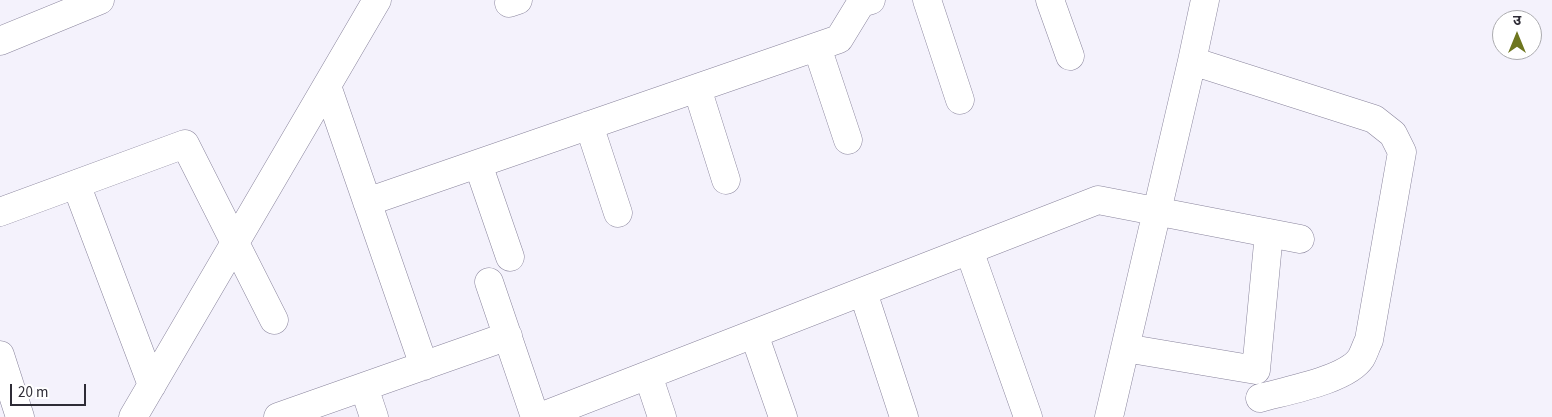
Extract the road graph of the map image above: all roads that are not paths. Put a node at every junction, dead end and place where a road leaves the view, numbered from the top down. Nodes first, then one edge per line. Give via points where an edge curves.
1 (377, 0) edge
2 (870, 0) edge
3 (927, 0) edge
4 (1050, 0) edge
5 (1205, 0) edge
6 (83, 3) edge
7 (0, 41) edge
8 (817, 47) junction
9 (1070, 56) dead end
10 (1192, 61) junction
11 (327, 86) junction
12 (697, 88) junction
13 (960, 100) dead end
14 (589, 126) junction
15 (848, 140) dead end
16 (478, 164) junction
17 (726, 180) dead end
18 (76, 184) junction
19 (367, 202) junction
20 (1157, 211) junction
21 (0, 212) edge
22 (618, 213) dead end
23 (1269, 233) junction
24 (1300, 239) dead end
25 (235, 243) junction
26 (969, 250) junction
27 (510, 257) dead end
28 (489, 282) dead end
29 (862, 292) junction
30 (274, 320) dead end
31 (754, 334) junction
32 (508, 336) junction
33 (1125, 348) junction
34 (424, 366) junction
35 (2, 368) edge
36 (1256, 370) junction
37 (648, 375) junction
38 (152, 385) junction
39 (364, 387) junction
40 (1258, 407) edge
41 (20, 417) edge
42 (133, 417) edge
43 (278, 417) edge
44 (374, 417) edge
45 (535, 417) edge
46 (540, 417) edge
47 (662, 417) edge
48 (783, 417) edge
49 (904, 417) edge
50 (1028, 417) edge
51 (1109, 417) edge

1 - 11 street
2 - 8 street via 861,4 839,39
3 - 13 street
4 - 9 street
5 - 10 street
6 - 7 street
8 - 12 street
8 - 15 street
10 - 20 street
10 - 40 street via 1374,119 1393,134 1402,152 1369,340 1360,359 1342,374
11 - 19 street
11 - 25 street
12 - 14 street
12 - 17 street
14 - 16 street
14 - 22 street
16 - 19 street
16 - 27 street
18 - 21 street
18 - 25 street via 185,144
18 - 38 street
19 - 34 street
20 - 23 street
20 - 26 street via 1098,200
20 - 33 street
23 - 24 street
23 - 36 street
25 - 30 street
25 - 38 street
26 - 29 street
26 - 50 street
28 - 32 street
29 - 31 street
29 - 49 street
31 - 37 street
31 - 48 street
32 - 34 street
32 - 45 street
33 - 36 street
33 - 51 street
34 - 39 street
35 - 41 street
36 - 40 street
37 - 46 street
37 - 47 street
38 - 42 street
39 - 43 street
39 - 44 street

